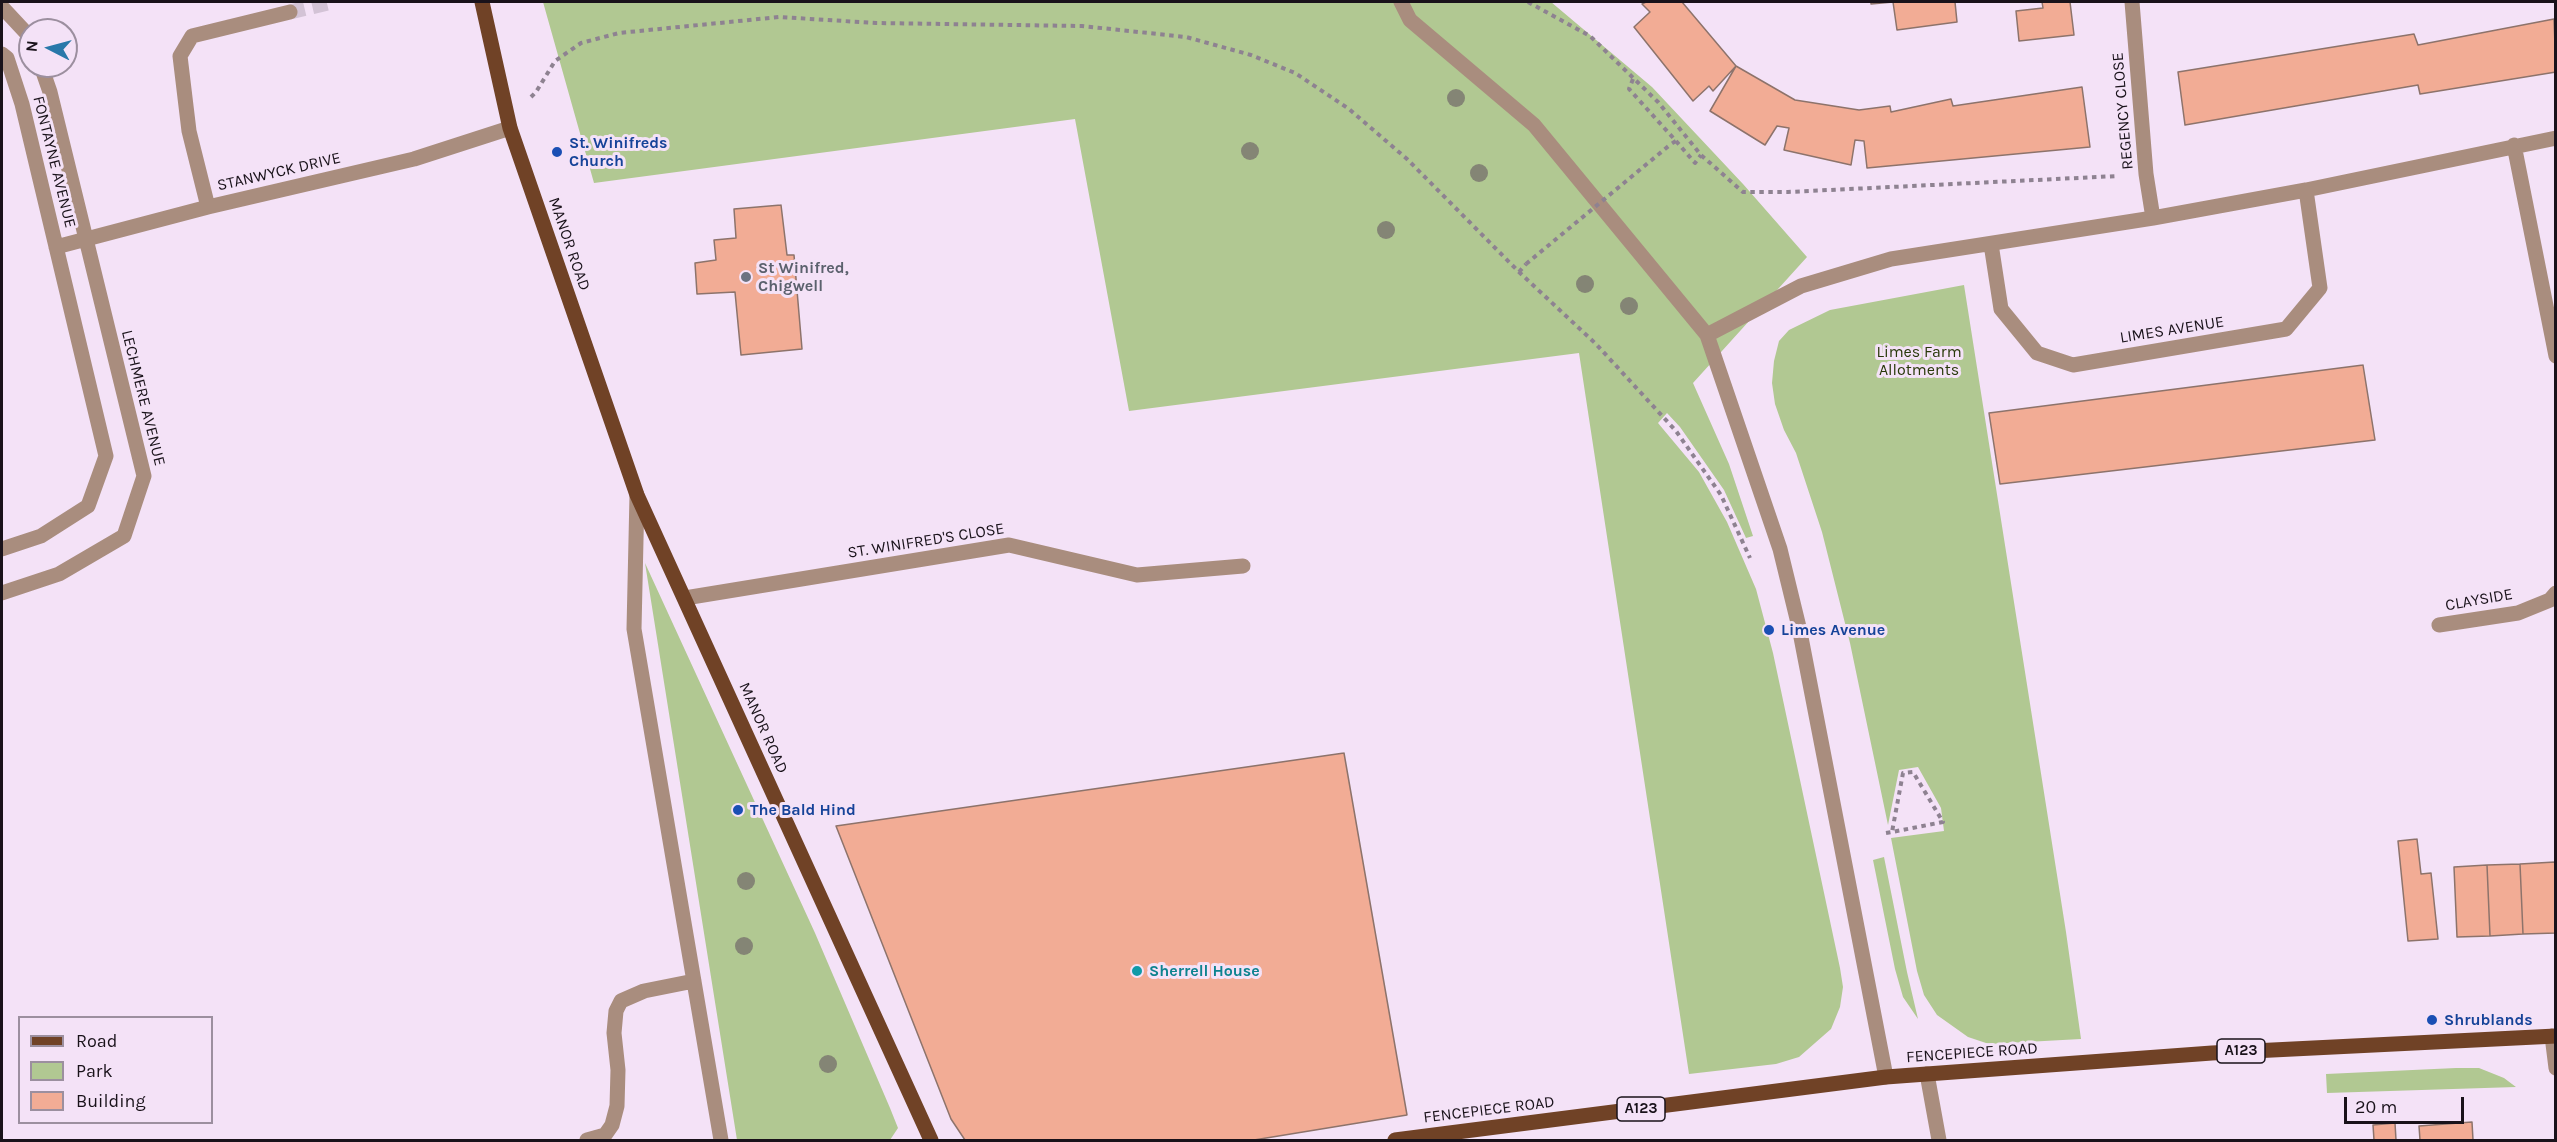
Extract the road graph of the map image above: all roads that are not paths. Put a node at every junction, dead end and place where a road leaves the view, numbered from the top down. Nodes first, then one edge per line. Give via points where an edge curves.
1 (482, 2) edge
2 (1401, 2) edge
3 (2132, 2) edge
4 (2, 7) edge
5 (290, 12) tunnel mouth
6 (18, 24) edge
7 (2, 54) edge
8 (45, 78) edge
9 (508, 122) junction
10 (2556, 138) edge
11 (2514, 145) junction
12 (2306, 190) junction
13 (208, 207) junction
14 (2153, 218) junction
15 (85, 239) junction
16 (1991, 243) junction
17 (56, 247) junction
18 (1707, 335) junction
19 (2556, 356) edge
20 (637, 495) junction
21 (2, 549) edge
22 (1243, 566) dead end
23 (2556, 593) edge
24 (2, 594) edge
25 (685, 598) junction
26 (2439, 625) dead end
27 (694, 981) junction
28 (2554, 1036) edge
29 (2556, 1068) edge
30 (1928, 1074) junction
31 (1886, 1077) junction
32 (587, 1140) edge
33 (721, 1140) edge
34 (931, 1140) edge
35 (1395, 1140) edge
36 (1939, 1140) edge

1 - 9 main road, MANOR ROAD
2 - 18 street via 1410,20 1534,126
3 - 14 street, REGENCY CLOSE
4 - 6 street
5 - 13 street via 192,36 180,57 189,131
7 - 17 street, FONTAYNE AVENUE via 7,58 22,104
8 - 15 street, FONTAYNE AVENUE
9 - 13 street, STANWYCK DRIVE via 414,159
9 - 20 main road, MANOR ROAD
10 - 11 street
11 - 12 street
11 - 19 street
12 - 14 street
12 - 16 street, LIMES AVENUE via 2320,288 2286,329 2073,365 2037,353 2001,309
13 - 15 street, STANWYCK DRIVE
14 - 16 street
15 - 17 street, STANWYCK DRIVE
15 - 24 street, LECHMERE AVENUE via 144,476 124,536 59,574
16 - 18 street via 1891,259 1801,286
17 - 21 street via 106,456 88,506 41,536
18 - 31 street via 1780,549
20 - 25 main road, MANOR ROAD
20 - 27 street, MANOR ROAD via 634,629
22 - 25 street, ST. WINIFRED'S CLOSE via 1137,575 1009,544
23 - 26 street, CLAYSIDE via 2550,600 2518,614
25 - 34 main road, MANOR ROAD
27 - 32 street via 644,991 621,1001 614,1033 617,1106 605,1135
27 - 33 street, MANOR ROAD
28 - 29 street
28 - 30 main road, FENCEPIECE ROAD / A123 via 2212,1053
30 - 31 main road, FENCEPIECE ROAD / A123
30 - 36 street
31 - 35 main road, FENCEPIECE ROAD / A123

